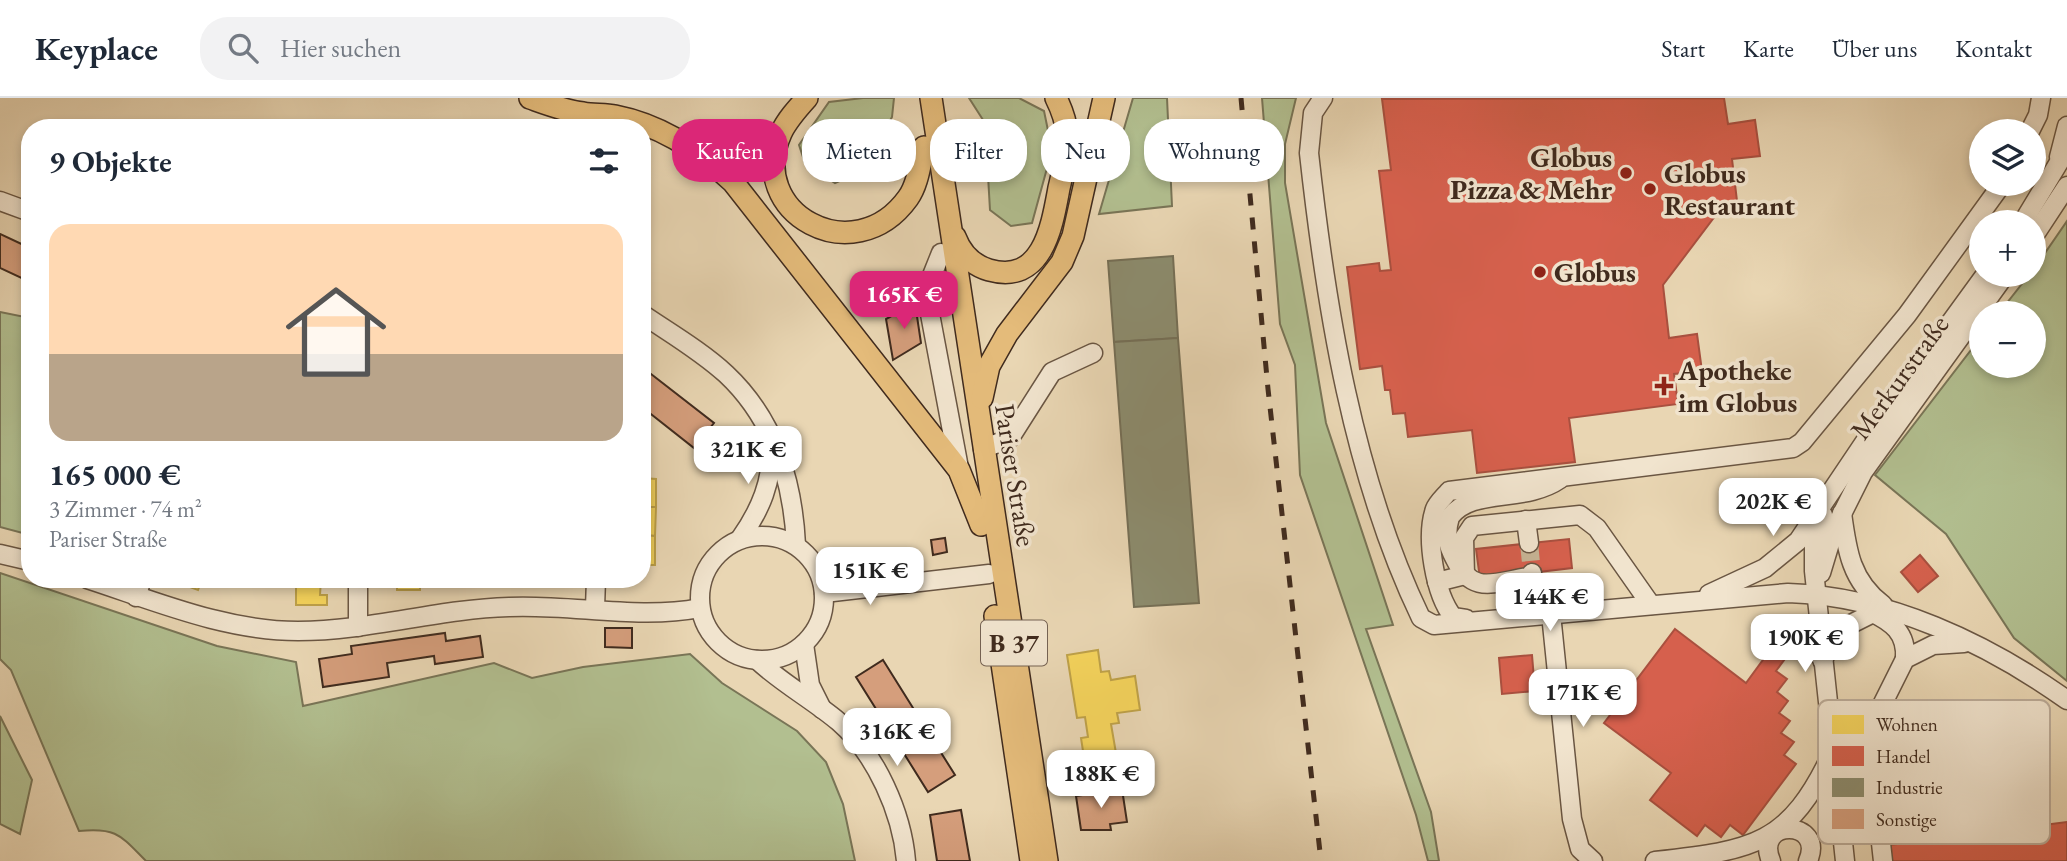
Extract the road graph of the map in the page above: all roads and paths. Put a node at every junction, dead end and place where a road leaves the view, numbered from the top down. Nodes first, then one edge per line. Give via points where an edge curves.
1 (530, 98) edge
2 (807, 98) edge
3 (918, 98) edge
4 (931, 98) edge
5 (1056, 98) edge
6 (1104, 98) edge
7 (1324, 98) edge
8 (2041, 98) edge
9 (628, 119) edge
10 (2036, 119) edge
11 (2067, 126) edge
12 (651, 127) edge
13 (925, 147) junction
14 (2067, 149) edge
15 (2060, 180) edge
16 (1993, 196) edge
17 (0, 201) edge
18 (21, 209) edge
19 (2034, 210) edge
20 (2046, 210) edge
21 (950, 224) junction
22 (941, 253) junction
23 (1976, 287) edge
24 (1996, 287) edge
25 (651, 320) edge
26 (1093, 353) dead end
27 (979, 425) junction
28 (772, 438) junction
29 (983, 449) junction
30 (1847, 469) junction
31 (959, 470) junction
32 (1563, 476) junction
33 (1841, 512) junction
34 (1526, 520) junction
35 (981, 525) junction
36 (740, 539) junction
37 (1529, 543) tunnel mouth
38 (796, 545) junction
39 (0, 554) edge
40 (21, 559) edge
41 (1532, 573) dead end
42 (989, 574) junction
43 (1463, 576) junction
44 (1437, 582) junction
45 (112, 588) edge
46 (139, 588) edge
47 (358, 588) edge
48 (596, 588) edge
49 (824, 593) junction
50 (1816, 594) junction
51 (136, 597) junction
52 (1693, 601) junction
53 (1651, 605) junction
54 (595, 608) junction
55 (700, 608) junction
56 (1881, 611) junction
57 (1551, 614) junction
58 (1473, 621) junction
59 (358, 627) junction
60 (1967, 643) junction
61 (804, 644) junction
62 (1905, 659) junction
63 (757, 660) junction
64 (1822, 660) junction
65 (1827, 700) edge
66 (1885, 700) edge
67 (2067, 700) edge
68 (824, 712) junction
69 (1818, 785) edge
70 (1779, 831) junction
71 (1721, 854) junction
72 (906, 861) edge
73 (1031, 861) edge
74 (1047, 861) edge
75 (1593, 861) edge
76 (1655, 861) edge
77 (1748, 861) edge
78 (1771, 861) edge
79 (1808, 861) edge

1 - 9 main road via 581,113
2 - 13 main road via 781,133 776,179 790,208 826,231 861,232 894,214 913,190
3 - 13 main road, Pariser Straße / B 37
4 - 21 main road, Pariser Straße / B 37
5 - 21 main road via 1067,135 1065,159 1051,231 1035,260 1014,270 987,270 963,253
6 - 27 main road via 1073,236 1062,262 1026,307 989,366
7 - 58 street, Merkurstraße via 1313,113 1309,153 1359,450 1421,618 1434,625
8 - 10 street
11 - 15 street
12 - 31 main road via 709,159 733,182
13 - 22 main road, Pariser Straße / B 37
14 - 15 street
15 - 19 street
15 - 20 street
16 - 32 street via 1907,315 1802,442 1781,451
17 - 18 street
21 - 27 main road, Pariser Straße / B 37
22 - 31 street via 926,298
22 - 35 main road, Pariser Straße / B 37
23 - 30 street, Merkurstraße
24 - 33 street, Merkurstraße via 1863,472
25 - 28 street via 726,374
26 - 29 street via 1052,372 1010,438
27 - 29 main road, Pariser Straße / B 37
28 - 36 street via 765,496
28 - 38 street via 786,474
29 - 74 main road, Pariser Straße / B 37
30 - 50 street, Merkurstraße via 1818,524
30 - 52 street, Merkurstraße via 1784,555
31 - 35 main road
32 - 43 street via 1538,492 1467,501 1457,508 1446,530 1447,544
32 - 44 street via 1449,491 1435,508
33 - 50 street, Merkurstraße
33 - 56 street via 1854,574
34 - 37 street
34 - 43 street via 1472,526 1464,538 1467,571
34 - 53 street via 1571,514 1588,519
35 - 42 main road, Pariser Straße / B 37
36 - 38 street via 778,537
36 - 55 street via 727,545 708,566
38 - 49 street via 816,566
39 - 40 street
41 - 43 street via 1529,578 1479,584
42 - 49 street
42 - 73 main road, Pariser Straße / B 37
43 - 44 street
44 - 58 street via 1441,602 1453,617
45 - 51 street
46 - 51 street
47 - 59 street
48 - 54 street
49 - 61 street via 820,621
50 - 52 street, Merkurstraße
50 - 56 street via 1843,597
50 - 64 street, Merkurstraße
51 - 59 street via 264,629
52 - 53 street, Merkurstraße
53 - 57 street, Merkurstraße
54 - 55 street via 663,612
54 - 59 street via 506,607
55 - 63 street via 714,638 726,649
56 - 60 street
56 - 62 street via 1902,635
56 - 64 street via 1845,627
57 - 58 street, Merkurstraße
57 - 75 street via 1572,819 1580,849
60 - 62 street via 1933,645
60 - 67 street via 2017,667
61 - 63 street via 782,657
61 - 68 street via 810,685
62 - 66 street
63 - 68 street via 782,684
64 - 65 street, Merkurstraße
68 - 72 street via 859,744 878,775 894,808
69 - 70 street
70 - 71 street
70 - 78 street via 1768,846
70 - 79 street via 1793,828 1803,833 1811,844
71 - 76 street
71 - 77 street

